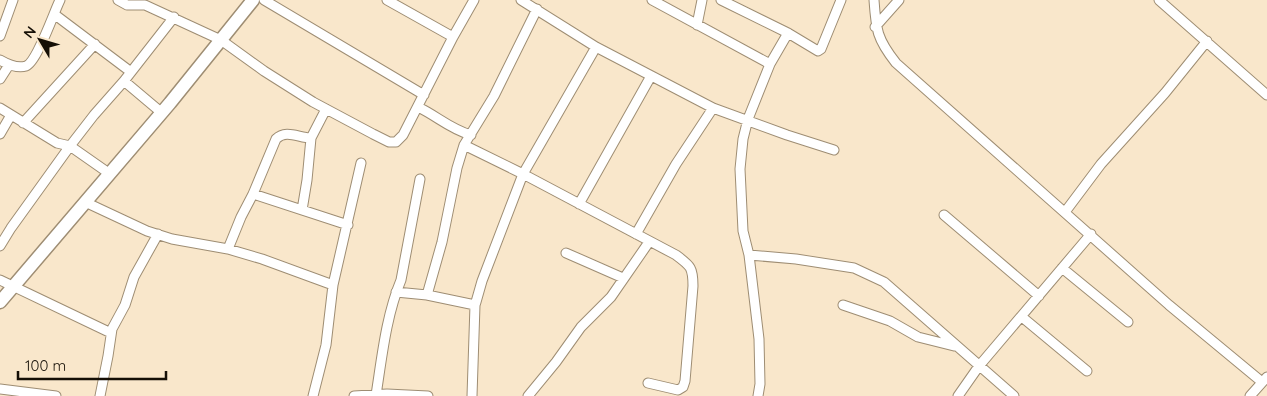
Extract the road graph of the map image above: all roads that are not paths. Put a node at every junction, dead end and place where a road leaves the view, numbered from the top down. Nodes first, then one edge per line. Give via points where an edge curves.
1 (13, 0) edge
2 (60, 0) edge
3 (118, 0) edge
4 (253, 0) edge
5 (264, 0) edge
6 (387, 0) edge
7 (474, 0) edge
8 (521, 0) edge
9 (652, 0) edge
10 (702, 0) edge
11 (721, 0) edge
12 (841, 0) edge
13 (874, 0) edge
14 (898, 0) edge
15 (1165, 2) edge
16 (139, 3) edge
17 (537, 9) junction
18 (54, 14) junction
19 (174, 17) junction
20 (697, 25) junction
21 (875, 26) junction
22 (788, 33) junction
23 (0, 36) edge
24 (453, 37) junction
25 (221, 40) junction
26 (1208, 41) junction
27 (95, 44) junction
28 (596, 47) junction
29 (0, 60) edge
30 (770, 64) junction
31 (9, 65) junction
32 (131, 72) junction
33 (652, 76) junction
34 (0, 79) edge
35 (124, 81) junction
36 (424, 94) junction
37 (1267, 94) edge
38 (418, 106) junction
39 (0, 108) edge
40 (713, 108) junction
41 (326, 109) junction
42 (162, 113) junction
43 (11, 115) junction
44 (748, 119) junction
45 (23, 123) junction
46 (0, 134) edge
47 (471, 135) junction
48 (312, 138) junction
49 (464, 145) junction
50 (70, 146) junction
51 (834, 150) dead end
52 (361, 163) dead end
53 (110, 174) junction
54 (523, 174) junction
55 (420, 179) dead end
56 (253, 194) junction
57 (86, 202) junction
58 (578, 204) junction
59 (302, 210) junction
60 (1064, 212) junction
61 (944, 215) dead end
62 (348, 225) junction
63 (158, 234) junction
64 (636, 234) junction
65 (1091, 234) junction
66 (649, 242) junction
67 (0, 246) edge
68 (228, 249) junction
69 (566, 253) dead end
70 (749, 255) junction
71 (1062, 268) junction
72 (624, 278) junction
73 (0, 280) edge
74 (333, 285) junction
75 (13, 287) junction
76 (396, 292) junction
77 (427, 295) junction
78 (1039, 296) junction
79 (0, 302) edge
80 (475, 305) junction
81 (843, 305) dead end
82 (1022, 317) junction
83 (1128, 322) dead end
84 (111, 333) junction
85 (957, 347) junction
86 (979, 366) junction
87 (1087, 371) dead end
88 (1265, 380) edge
89 (648, 383) dead end
90 (0, 389) edge
91 (376, 395) junction
92 (56, 396) edge
93 (100, 396) edge
94 (313, 396) edge
95 (354, 396) edge
96 (428, 396) edge
97 (472, 396) edge
98 (528, 396) edge
99 (758, 396) edge
100 (958, 396) edge
101 (1014, 396) edge
102 (1250, 396) edge

1 - 23 street
2 - 18 street
3 - 16 street via 127,5
4 - 25 street
5 - 36 street
6 - 24 street
7 - 24 street
8 - 17 street
9 - 20 street
10 - 20 street
11 - 22 street
12 - 22 street via 820,50 816,51
13 - 21 street
14 - 21 street
15 - 26 street
16 - 19 street
17 - 28 street
17 - 47 street
18 - 27 street
18 - 31 street via 31,62 26,66
19 - 25 street
19 - 32 street
20 - 30 street
21 - 60 street via 882,46 896,63
22 - 30 street
24 - 36 street
25 - 41 street
25 - 42 street
26 - 37 street
26 - 60 street via 1101,164
27 - 32 street
27 - 45 street
28 - 33 street
28 - 54 street
29 - 31 street
30 - 44 street
31 - 34 street
32 - 35 street
33 - 40 street
33 - 58 street
35 - 42 street
35 - 50 street
36 - 38 street
38 - 41 street via 396,142 389,142
38 - 47 street via 447,125
39 - 43 street
40 - 44 street
40 - 64 street
41 - 48 street
42 - 53 street
43 - 45 street
43 - 46 street
44 - 51 street
44 - 70 street via 740,169 743,232
45 - 50 street via 57,143
47 - 49 street
48 - 56 street via 280,135
48 - 59 street
49 - 54 street
49 - 77 street
50 - 53 street
50 - 67 street
52 - 62 street
53 - 57 street
54 - 58 street
54 - 80 street
55 - 76 street
56 - 59 street
56 - 68 street
57 - 63 street
57 - 75 street
58 - 64 street
59 - 62 street
60 - 65 street
61 - 78 street
62 - 74 street
63 - 68 street
63 - 84 street via 134,277
64 - 66 street
65 - 71 street
65 - 88 street via 1169,304
66 - 72 street
66 - 89 street via 687,263 693,270 694,286 683,387 678,390
68 - 74 street
69 - 72 street
70 - 85 street via 854,268 884,282
70 - 99 street via 759,340
71 - 78 street
71 - 83 street
72 - 98 street
73 - 75 street
74 - 94 street via 326,345
75 - 79 street
75 - 84 street
76 - 77 street
76 - 91 street
77 - 80 street
78 - 82 street
80 - 97 street
81 - 85 street via 890,321 918,336
82 - 86 street
82 - 87 street
84 - 93 street
85 - 86 street
86 - 100 street
86 - 101 street
88 - 102 street
90 - 92 street
91 - 95 street
91 - 96 street

